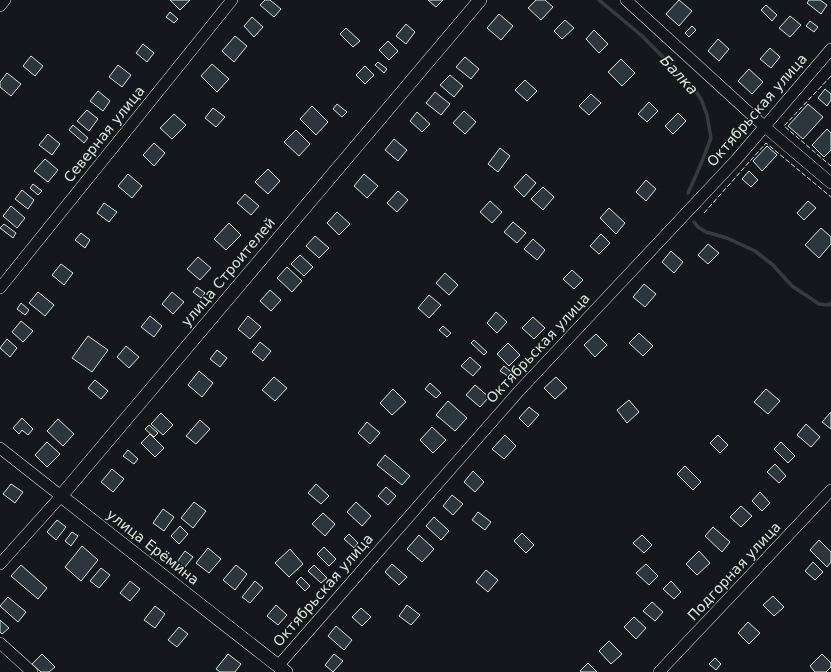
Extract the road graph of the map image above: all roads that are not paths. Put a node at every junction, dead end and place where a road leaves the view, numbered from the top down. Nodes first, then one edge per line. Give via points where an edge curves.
1 (6, 0) edge
2 (232, 0) edge
3 (480, 0) edge
4 (626, 0) edge
5 (0, 6) edge
6 (831, 49) edge
7 (765, 127) junction
8 (831, 183) edge
9 (0, 288) edge
10 (0, 448) edge
11 (831, 490) edge
12 (61, 496) junction
13 (0, 564) edge
14 (0, 643) edge
15 (279, 670) edge
16 (32, 672) edge
17 (659, 672) edge

1 - 5 street
2 - 9 street, Северная улица
3 - 12 street, улица Строителей
4 - 7 street
6 - 7 street, Октябрьская улица
7 - 8 street
7 - 15 street, Октябрьская улица via 519,391
10 - 12 street, улица Ерёмина
11 - 17 street, Подгорная улица
12 - 13 street, улица Строителей
12 - 15 street, улица Ерёмина
14 - 16 street

